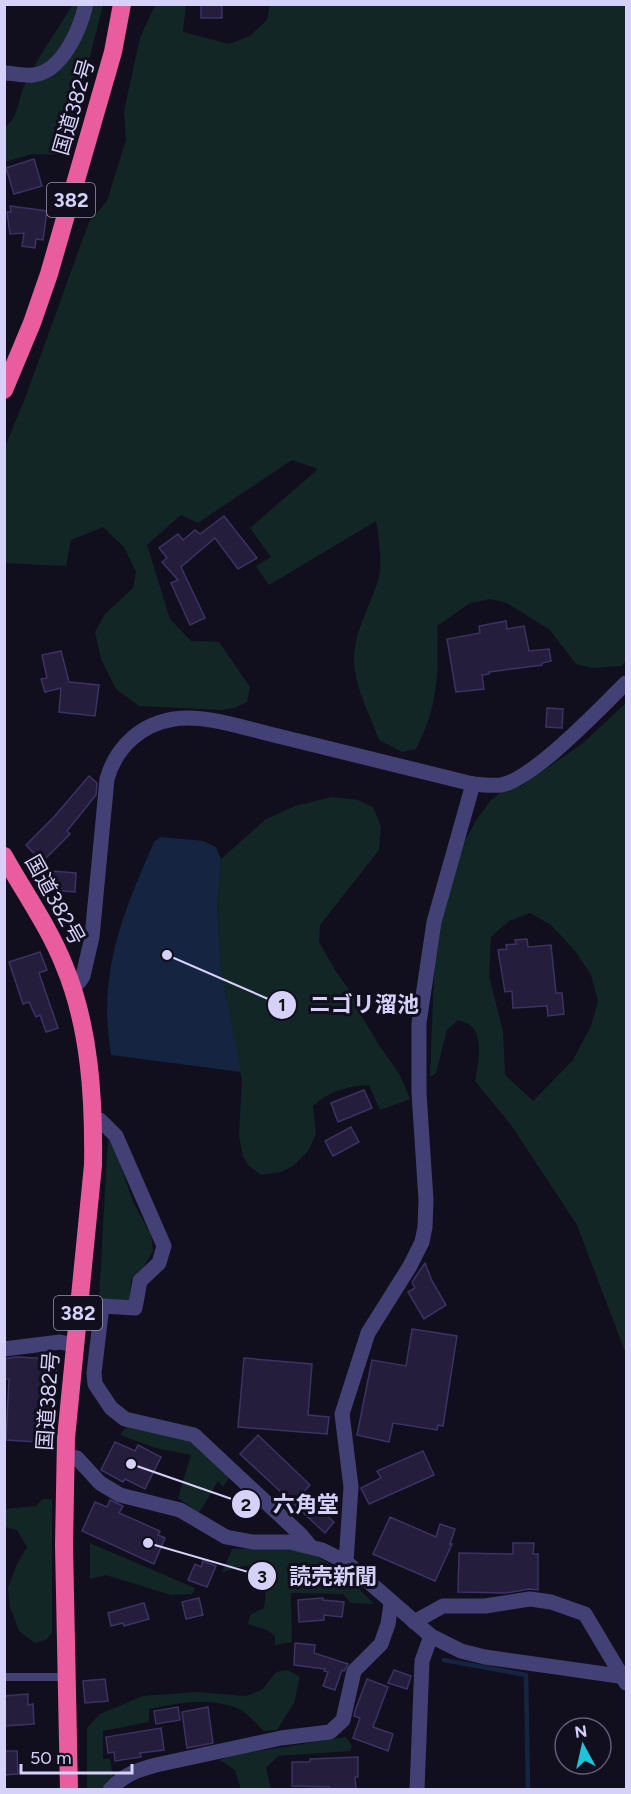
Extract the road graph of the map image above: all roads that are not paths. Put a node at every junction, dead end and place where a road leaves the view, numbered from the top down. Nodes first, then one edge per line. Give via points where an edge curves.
1 (86, 4) edge
2 (122, 4) edge
3 (4, 73) edge
4 (4, 390) edge
5 (627, 682) edge
6 (473, 784) junction
7 (4, 856) edge
8 (72, 985) junction
9 (94, 1120) junction
10 (74, 1345) junction
11 (4, 1349) edge
12 (66, 1455) junction
13 (310, 1546) junction
14 (346, 1562) junction
15 (391, 1603) junction
16 (414, 1622) junction
17 (431, 1636) junction
18 (4, 1677) edge
19 (67, 1677) junction
20 (625, 1679) edge
21 (69, 1790) edge
22 (110, 1790) edge
23 (417, 1790) edge

1 - 3 street via 68,49 51,68 34,75
2 - 4 highway, 国道382号 / 382 via 113,52 48,274
5 - 6 street via 527,773 501,785
6 - 8 street via 226,724 176,718 158,723 122,747 107,779 92,937 83,976
6 - 14 street via 434,922 419,1023 426,1200 422,1242 368,1333 342,1414 351,1487
7 - 8 highway, 国道382号 / 382 via 54,942
8 - 9 highway, 国道382号 / 382 via 88,1062
9 - 10 highway, 国道382号 / 382
9 - 13 street via 100,1120 116,1136 164,1246 159,1263 140,1281 135,1308 102,1306 95,1384 111,1408 125,1419 194,1435
10 - 11 street via 60,1342
10 - 12 highway, 国道382号 / 382
12 - 13 street via 77,1458 100,1483 120,1495 180,1510 226,1537
12 - 19 highway, 国道382号 / 382
13 - 14 street
14 - 15 street
15 - 16 street
15 - 22 street via 381,1644 354,1671 343,1720 330,1732 281,1738 146,1768 120,1778
16 - 17 street
16 - 20 street via 443,1606 484,1606 530,1599 551,1602 585,1614
17 - 20 street via 461,1651 485,1657
17 - 23 street via 422,1661
18 - 19 lane
19 - 21 highway, 国道382号 / 382

